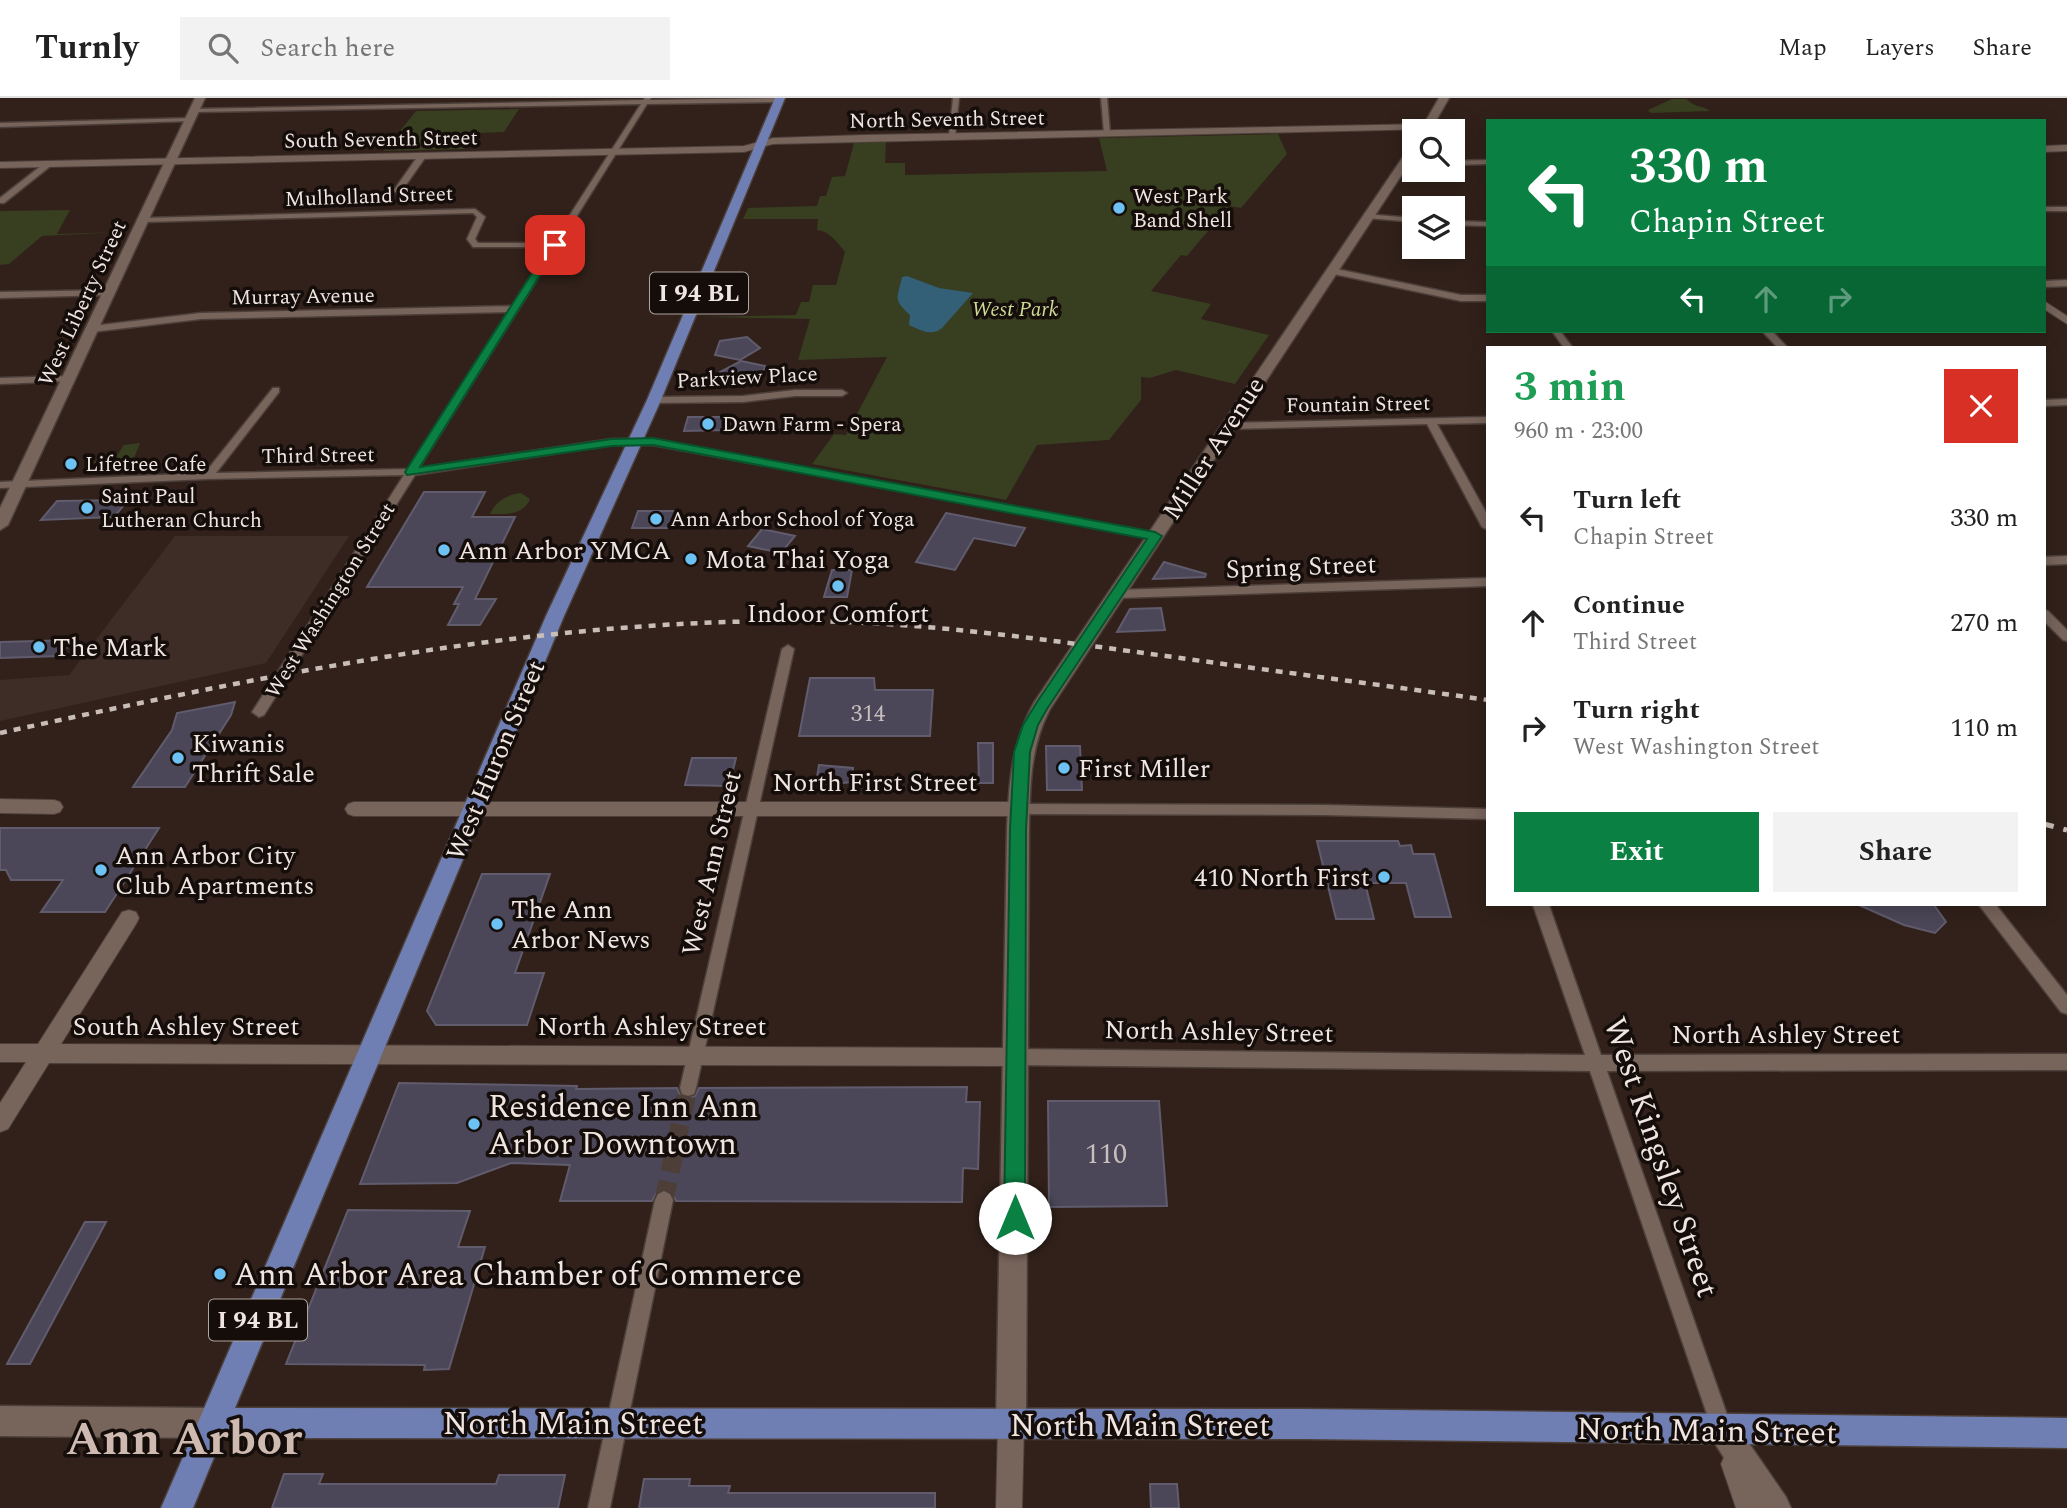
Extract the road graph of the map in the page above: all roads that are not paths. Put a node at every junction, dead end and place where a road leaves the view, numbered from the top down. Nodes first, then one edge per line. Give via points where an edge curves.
1 (200, 98) edge
2 (956, 98) edge
3 (1104, 98) edge
4 (1444, 98) edge
5 (780, 99) edge
6 (646, 100) edge
7 (193, 115) junction
8 (1432, 119) edge
9 (0, 125) edge
10 (1402, 129) edge
11 (1107, 133) junction
12 (952, 136) junction
13 (762, 144) junction
14 (2067, 148) edge
15 (2046, 149) edge
16 (614, 152) junction
17 (424, 155) junction
18 (172, 161) junction
19 (1486, 162) edge
20 (1465, 163) edge
21 (49, 164) junction
22 (0, 165) edge
23 (1402, 172) edge
24 (398, 190) dead end
25 (1, 201) edge
26 (2046, 209) edge
27 (2067, 209) edge
28 (1367, 216) junction
29 (1402, 219) edge
30 (144, 220) junction
31 (1465, 223) edge
32 (1485, 224) edge
33 (555, 245) junction
34 (1332, 271) junction
35 (2067, 283) edge
36 (2046, 284) edge
37 (109, 292) junction
38 (0, 295) edge
39 (1486, 298) edge
40 (2046, 305) edge
41 (514, 309) junction
42 (2067, 321) edge
43 (92, 329) junction
44 (1769, 333) edge
45 (1781, 346) edge
46 (69, 379) junction
47 (0, 381) edge
48 (276, 390) dead end
49 (842, 393) dead end
50 (654, 400) junction
51 (2067, 402) edge
52 (2046, 403) edge
53 (1486, 420) edge
54 (1431, 422) junction
55 (1229, 426) junction
56 (636, 442) junction
57 (411, 472) junction
58 (208, 476) junction
59 (20, 483) junction
60 (0, 485) edge
61 (1486, 494) edge
62 (1471, 495) junction
63 (1486, 523) edge
64 (0, 525) edge
65 (1155, 536) junction
66 (2067, 560) edge
67 (2046, 561) edge
68 (1486, 582) edge
69 (1116, 594) junction
70 (2046, 616) edge
71 (2067, 637) edge
72 (788, 649) dead end
73 (259, 712) dead end
74 (0, 806) edge
75 (54, 807) dead end
76 (751, 808) junction
77 (355, 809) dead end
78 (473, 809) junction
79 (1019, 809) junction
80 (1486, 814) edge
81 (1541, 906) edge
82 (1988, 906) edge
83 (129, 918) dead end
84 (2067, 1007) edge
85 (0, 1053) edge
86 (44, 1053) junction
87 (695, 1054) junction
88 (371, 1055) junction
89 (1015, 1057) junction
90 (2067, 1062) edge
91 (1597, 1063) junction
92 (688, 1088) tunnel mouth
93 (0, 1122) edge
94 (664, 1200) tunnel mouth
95 (0, 1421) edge
96 (617, 1422) junction
97 (213, 1423) junction
98 (1011, 1426) junction
99 (1722, 1431) junction
100 (2067, 1433) edge
101 (177, 1508) edge
102 (599, 1508) edge
103 (1009, 1508) edge
104 (1749, 1508) edge
105 (1775, 1508) edge

1 - 7 main road, West Liberty Street
2 - 12 street
3 - 11 street
4 - 8 main road
5 - 6 street
5 - 13 main road, West Huron Street / I 94 BL
6 - 7 street
6 - 16 street, West Washington Street
7 - 9 street
7 - 18 main road, West Liberty Street
10 - 11 street, North Seventh Street
11 - 12 street, North Seventh Street
12 - 13 street, North Seventh Street
13 - 16 street, South Seventh Street via 744,149
13 - 50 main road, West Huron Street / I 94 BL
14 - 15 street
16 - 17 street, South Seventh Street
16 - 33 street, West Washington Street
17 - 18 street, South Seventh Street
17 - 24 street
18 - 21 street, South Seventh Street
18 - 30 main road, West Liberty Street
19 - 20 street
21 - 22 street, South Seventh Street
21 - 25 street
23 - 28 main road, Miller Avenue
26 - 27 street
28 - 29 street
28 - 34 main road, Miller Avenue
30 - 33 street, Mulholland Street via 475,211 481,217 471,239 476,245
30 - 37 main road, West Liberty Street
31 - 32 street
33 - 41 street, West Washington Street
34 - 39 street via 1461,298
34 - 55 main road, Miller Avenue
35 - 36 street
37 - 38 street
37 - 43 main road, West Liberty Street
40 - 42 street
41 - 43 street, Murray Avenue via 201,316
41 - 57 street, West Washington Street
43 - 46 main road, West Liberty Street
44 - 45 street
46 - 47 street
46 - 59 main road, West Liberty Street
48 - 58 street
49 - 50 street, Parkview Place
50 - 56 main road, West Huron Street / I 94 BL
51 - 52 street
53 - 54 street, Fountain Street
54 - 55 street, Fountain Street
54 - 62 street
55 - 65 main road, Miller Avenue
56 - 57 street, Third Street
56 - 65 street, Third Street
56 - 78 main road, West Huron Street / I 94 BL
57 - 58 street, Third Street
57 - 73 street, West Washington Street
58 - 59 street, Third Street
59 - 60 street, Third Street
59 - 64 main road, West Liberty Street
61 - 62 street
62 - 63 street
65 - 69 main road, Miller Avenue
66 - 67 street
68 - 69 street, Spring Street
69 - 79 main road, Miller Avenue via 1031,725 1022,752
70 - 71 street
72 - 76 street, West Ann Street
74 - 75 street
76 - 78 street, North First Street
76 - 79 street, North First Street
76 - 87 street, West Ann Street
77 - 78 street, North First Street
78 - 88 main road, West Huron Street / I 94 BL
79 - 80 street, North First Street
79 - 89 main road, Miller Avenue
81 - 91 street, West Kingsley Street
82 - 84 street
83 - 86 street
85 - 86 street, South Ashley Street
86 - 88 street, South Ashley Street
86 - 93 street
87 - 88 street, North Ashley Street
87 - 89 street, North Ashley Street
87 - 92 street, West Ann Street
88 - 97 main road, West Huron Street / I 94 BL
89 - 91 street, North Ashley Street
89 - 98 main road, Miller Avenue
90 - 91 street, North Ashley Street
91 - 99 street, West Kingsley Street
94 - 96 street
95 - 97 main road
96 - 97 main road, North Main Street
96 - 98 main road, North Main Street
96 - 102 street
97 - 101 main road, I 94 BL
98 - 99 main road, North Main Street via 1305,1424
98 - 103 street
99 - 100 main road, North Main Street
99 - 104 street
99 - 105 main road

